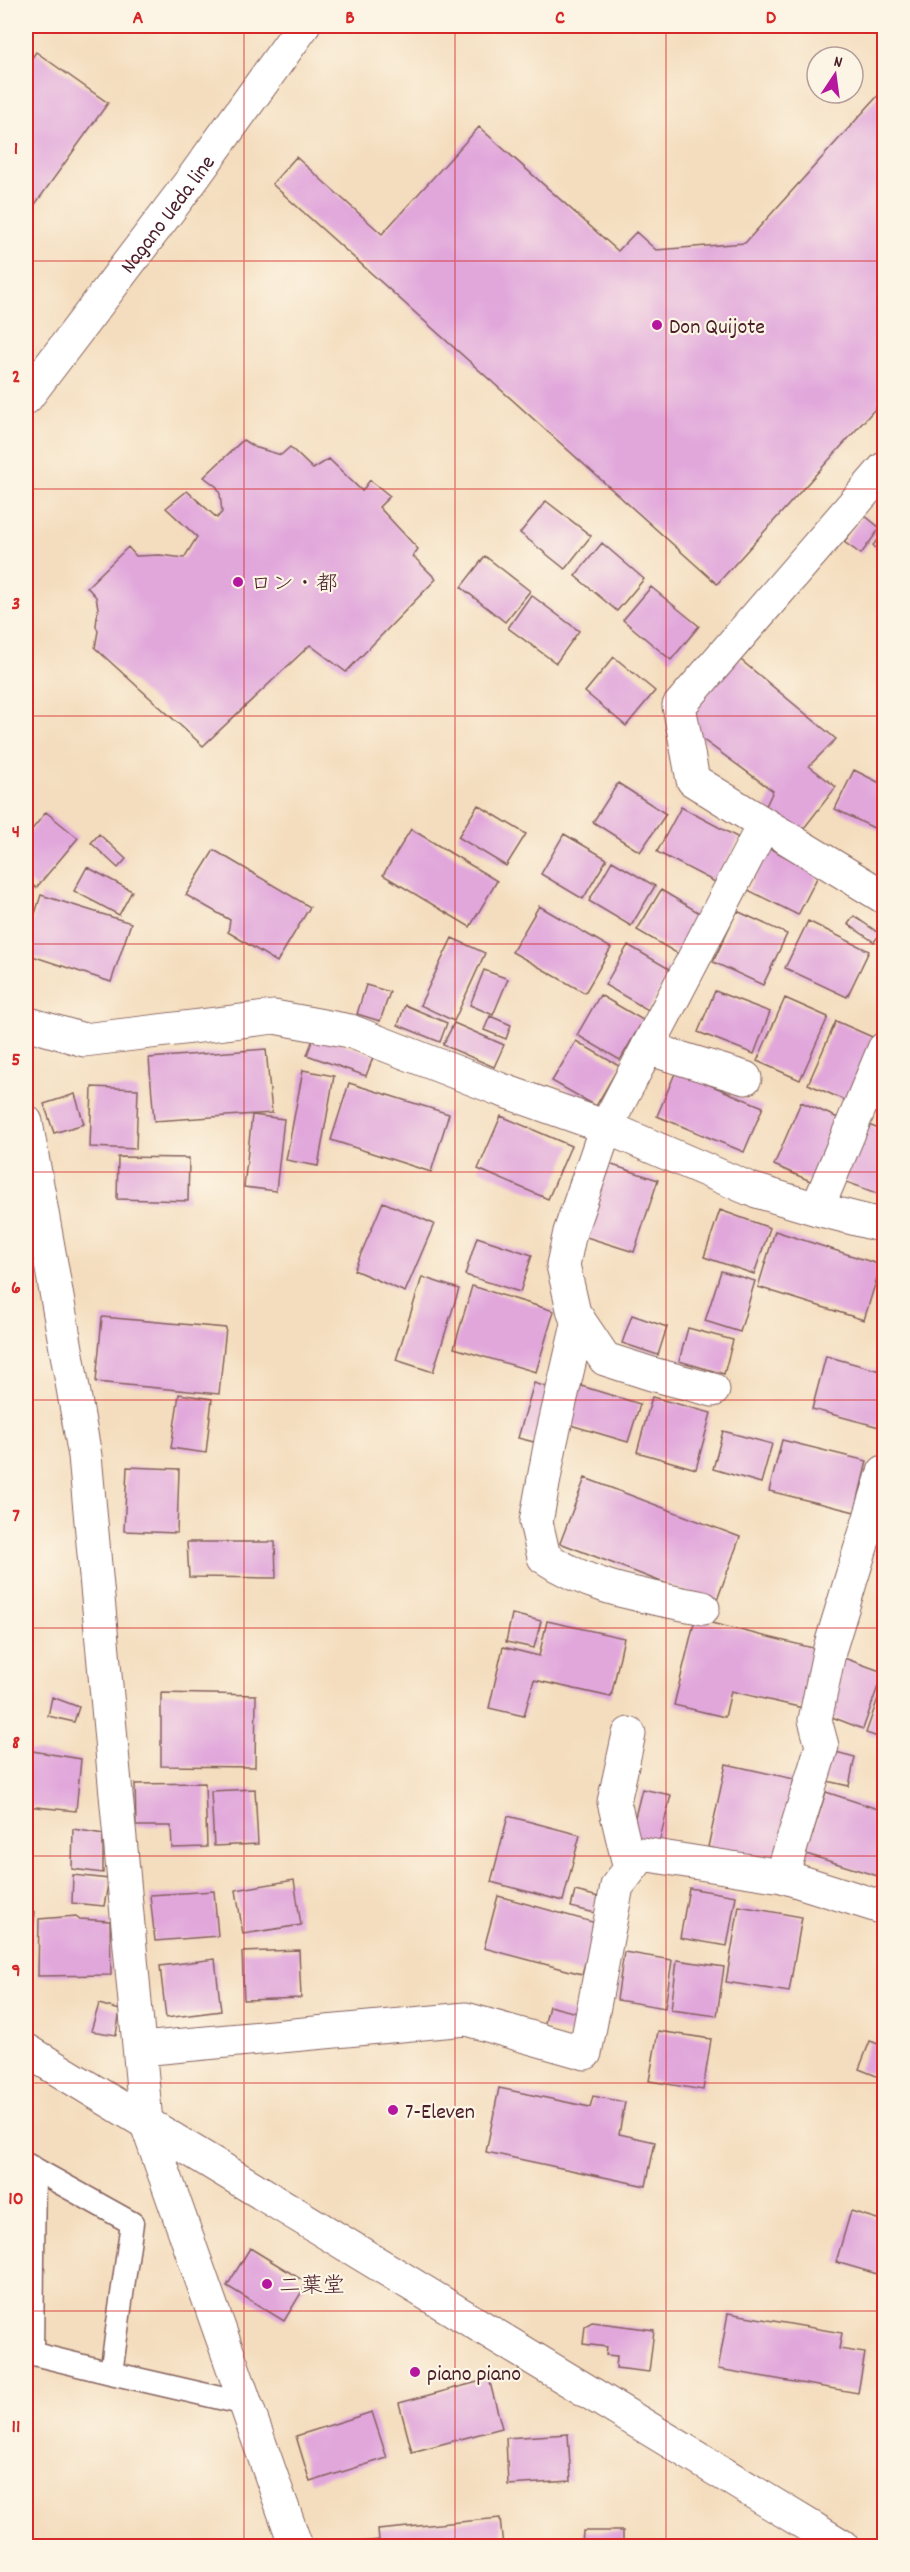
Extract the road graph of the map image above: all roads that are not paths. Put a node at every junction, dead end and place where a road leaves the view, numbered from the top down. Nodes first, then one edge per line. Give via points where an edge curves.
1 (303, 26) edge
2 (26, 398) edge
3 (885, 469) edge
4 (764, 824) junction
5 (885, 897) edge
6 (26, 1023) edge
7 (647, 1048) junction
8 (885, 1049) edge
9 (745, 1078) dead end
10 (26, 1122) edge
11 (606, 1126) junction
12 (817, 1209) junction
13 (885, 1226) edge
14 (579, 1320) junction
15 (713, 1390) dead end
16 (885, 1472) edge
17 (703, 1608) dead end
18 (629, 1734) dead end
19 (630, 1869) junction
20 (782, 1876) junction
21 (885, 1908) edge
22 (141, 2049) junction
23 (26, 2050) edge
24 (146, 2122) junction
25 (30, 2166) edge
26 (29, 2353) edge
27 (111, 2373) junction
28 (246, 2404) junction
29 (297, 2547) edge
30 (842, 2547) edge

1 - 2 street, Nagano Ueda line
3 - 4 street via 679,706 693,780
4 - 5 street
4 - 7 street
6 - 11 street via 84,1040 274,1017 350,1030
7 - 9 street
7 - 11 street
8 - 12 street
10 - 22 street via 85,1456
11 - 12 street via 750,1189
11 - 14 street via 570,1232 563,1265
12 - 13 street
14 - 15 street via 605,1359
14 - 17 street via 536,1522 544,1557 567,1573 610,1588
16 - 20 street via 830,1648 815,1720 822,1746
18 - 19 street via 614,1802
19 - 20 street via 642,1854
19 - 22 street via 617,1886 585,2053 466,2019
20 - 21 street
22 - 24 street
23 - 24 street
24 - 28 street
24 - 30 street
25 - 26 lane
25 - 27 lane via 132,2223
26 - 27 lane
27 - 28 lane
28 - 29 street

